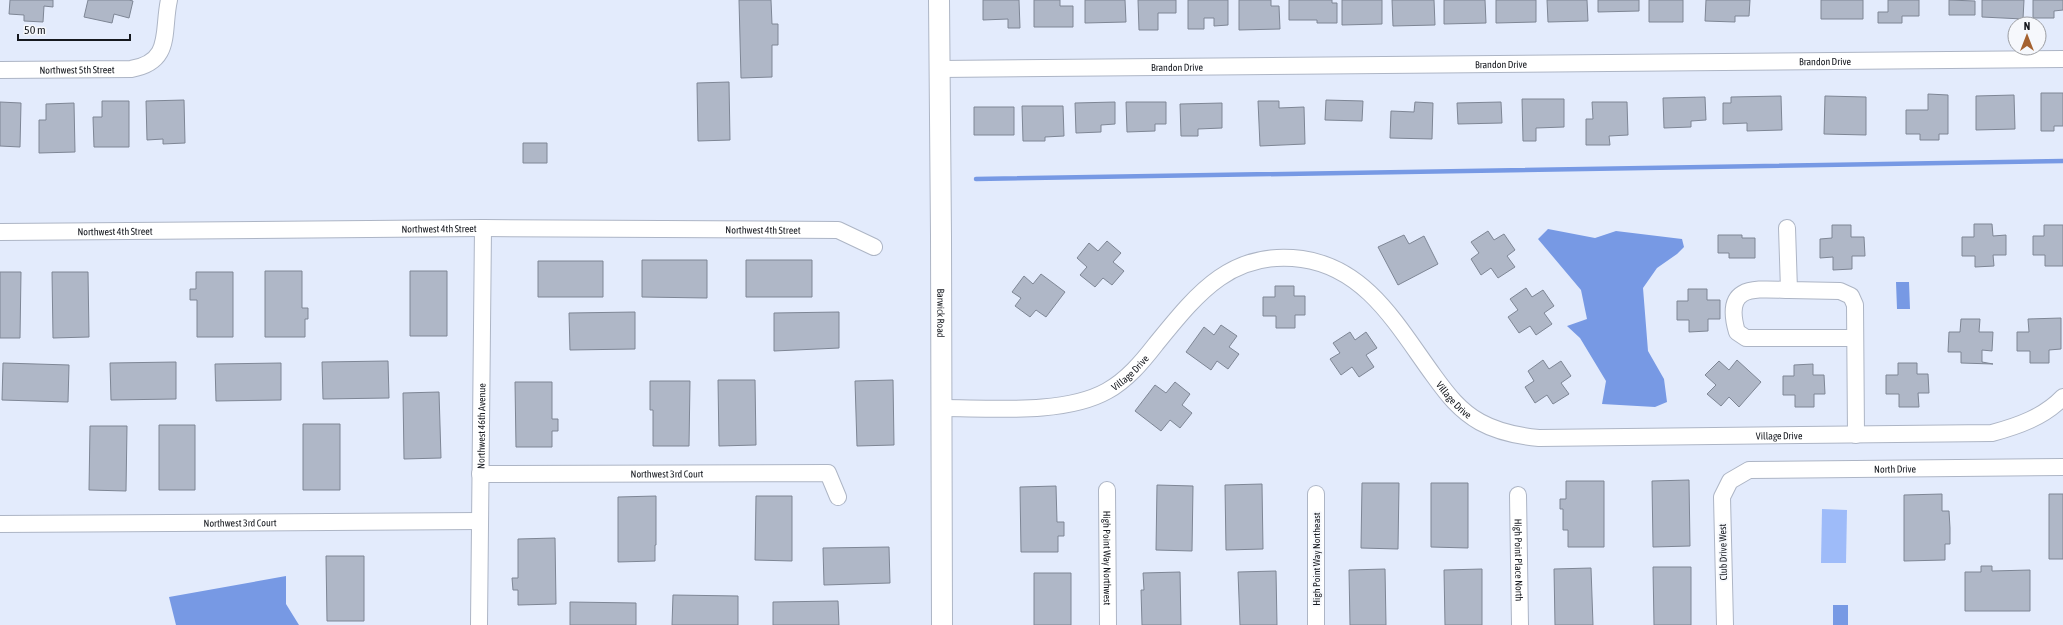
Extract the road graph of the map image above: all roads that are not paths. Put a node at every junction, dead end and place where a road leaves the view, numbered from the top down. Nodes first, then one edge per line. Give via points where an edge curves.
1 (169, 0) edge
2 (939, 0) edge
3 (2063, 59) edge
4 (940, 69) junction
5 (0, 70) edge
6 (483, 228) junction
7 (1788, 228) dead end
8 (0, 232) edge
9 (874, 247) dead end
10 (1789, 290) junction
11 (1855, 338) junction
12 (2063, 397) edge
13 (941, 408) junction
14 (1856, 435) junction
15 (2063, 467) edge
16 (480, 474) junction
17 (1730, 481) joint
18 (1107, 490) dead end
19 (1316, 494) dead end
20 (1518, 496) dead end
21 (838, 497) dead end
22 (479, 521) junction
23 (0, 524) edge
24 (479, 625) edge
25 (942, 625) edge
26 (1108, 625) edge
27 (1316, 625) edge
28 (1520, 625) edge
29 (1725, 625) edge

1 - 5 street, Northwest 5th Street via 164,44 152,62 142,67
2 - 4 street, Barwick Road
3 - 4 street, Brandon Drive
4 - 13 street, Barwick Road
6 - 8 street, Northwest 4th Street
6 - 9 street, Northwest 4th Street via 838,230
6 - 16 street, Northwest 46th Avenue
7 - 10 street
10 - 11 street via 1840,291 1851,296 1855,305
10 - 11 street via 1751,289 1740,296 1734,305 1733,318 1737,332 1746,338
11 - 14 street
12 - 14 street, Village Drive via 2026,423 1992,433
13 - 14 street, Village Drive via 1048,407 1088,400 1107,391 1139,365 1190,303 1221,275 1253,262 1301,258 1345,273 1362,284 1378,299 1448,395 1474,418 1498,431 1539,438
13 - 25 street, Barwick Road
15 - 17 street, North Drive via 1749,470
16 - 21 street, Northwest 3rd Court via 828,473
16 - 22 street, Northwest 46th Avenue
17 - 29 street, Club Drive West via 1722,497
18 - 26 street, High Point Way Northwest
19 - 27 street, High Point Way Northeast
20 - 28 street, High Point Place North
22 - 23 street, Northwest 3rd Court
22 - 24 street, Northwest 46th Avenue

